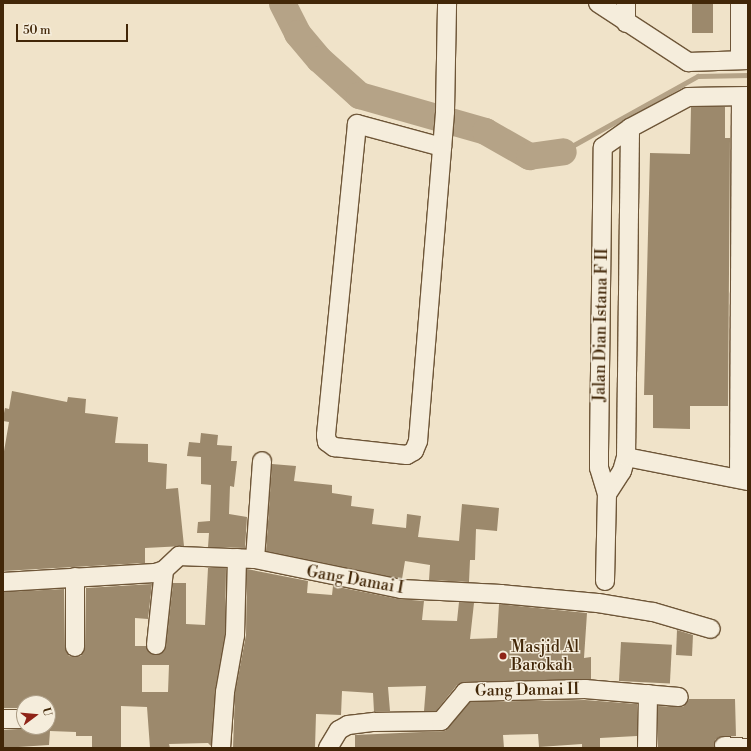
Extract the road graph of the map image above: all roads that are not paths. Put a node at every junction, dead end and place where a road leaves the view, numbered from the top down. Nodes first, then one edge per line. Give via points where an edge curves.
1 (447, 3) edge
2 (598, 3) edge
3 (626, 3) edge
4 (740, 3) edge
5 (626, 23) junction
6 (744, 60) edge
7 (745, 96) edge
8 (630, 128) junction
9 (442, 140) junction
10 (626, 457) junction
11 (262, 461) dead end
12 (744, 480) edge
13 (607, 494) junction
14 (246, 559) junction
15 (164, 570) junction
16 (75, 577) junction
17 (605, 581) dead end
18 (3, 582) edge
19 (711, 629) dead end
20 (156, 645) dead end
21 (74, 647) dead end
22 (648, 694) junction
23 (679, 697) dead end
24 (3, 719) edge
25 (16, 719) edge
26 (724, 746) dead end
27 (221, 748) edge
28 (328, 748) edge
29 (647, 748) edge
30 (748, 748) edge

1 - 9 street
2 - 5 street
3 - 5 street
4 - 6 street
5 - 6 street via 688,62
7 - 8 street, Jalan Dian Istana F II via 688,97
7 - 12 street
8 - 10 street, Jalan Dian Istana F II
8 - 13 street, Jalan Dian Istana F II via 603,148 599,453 601,475
9 - 9 street via 418,441 414,451 406,455 334,447 327,442 326,435 357,124
10 - 12 street
10 - 13 street, Jalan Dian Istana F II via 622,471
11 - 14 street
13 - 17 street
14 - 15 street, Gang Damai I via 179,556
14 - 19 street, Gang Damai I via 401,589 501,594 598,603 653,612
14 - 27 street via 225,692
15 - 16 street
15 - 20 street
16 - 18 street
16 - 21 street
22 - 23 street, Gang Damai II
22 - 28 street, Gang Damai II via 586,689 464,692 441,720 348,725 339,730
22 - 29 street
24 - 25 street
26 - 30 street

